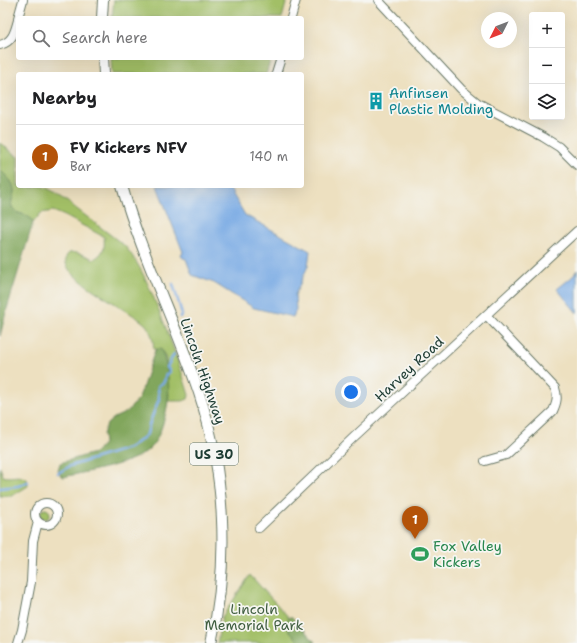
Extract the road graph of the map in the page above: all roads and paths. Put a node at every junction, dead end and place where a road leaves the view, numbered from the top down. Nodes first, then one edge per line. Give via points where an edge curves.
1 (23, 0) edge
2 (103, 0) edge
3 (296, 0) edge
4 (378, 0) edge
5 (19, 16) edge
6 (102, 16) edge
7 (292, 16) edge
8 (16, 26) edge
9 (0, 45) edge
10 (103, 60) edge
11 (280, 60) edge
12 (104, 72) edge
13 (277, 72) edge
14 (577, 164) edge
15 (123, 188) edge
16 (577, 231) edge
17 (486, 315) junction
18 (485, 461) dead end
19 (38, 522) dead end
20 (259, 528) dead end
21 (18, 643) edge
22 (211, 643) edge

1 - 5 street
2 - 6 main road
3 - 7 street
4 - 14 street via 461,89 478,103 559,147
8 - 9 street via 11,39
10 - 12 main road
11 - 13 street
15 - 22 main road, Lincoln Highway / US 30 via 138,235 199,393 215,456 222,532 221,577
16 - 17 street, Harvey Road
17 - 18 street via 555,388 557,403 553,410 506,455
17 - 20 street, Harvey Road
19 - 21 street via 33,541 31,582

